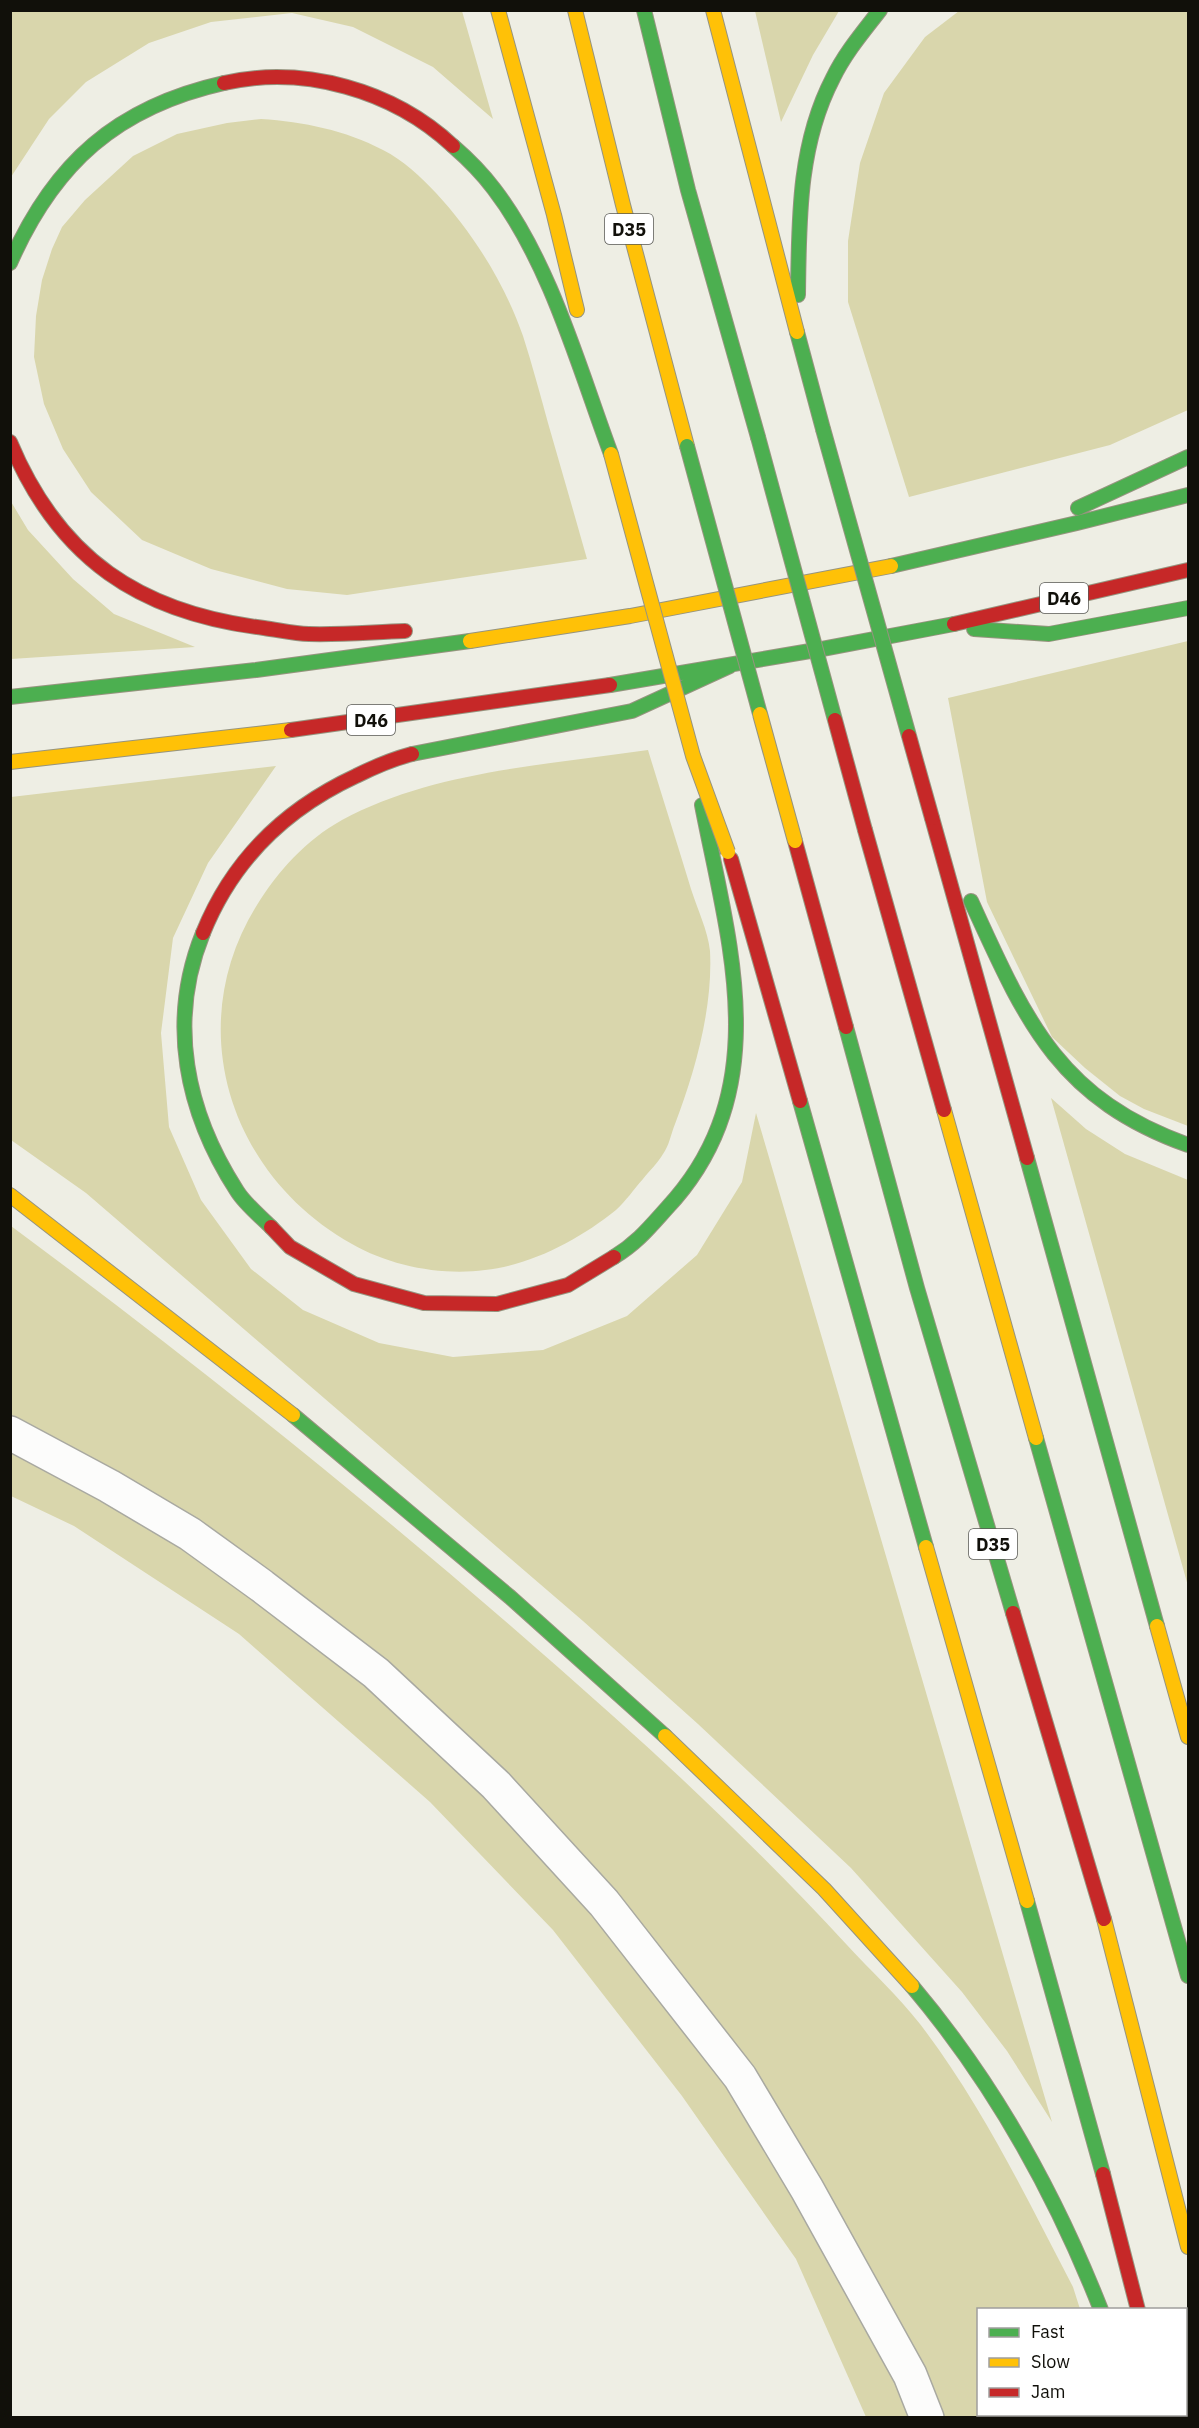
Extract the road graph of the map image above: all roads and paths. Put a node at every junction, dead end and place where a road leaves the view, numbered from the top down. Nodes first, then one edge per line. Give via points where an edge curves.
1 (498, 10) edge
2 (575, 10) edge
3 (644, 10) edge
4 (713, 10) edge
5 (879, 10) edge
6 (10, 263) edge
7 (797, 336) junction
8 (10, 442) edge
9 (611, 454) junction
10 (1188, 457) edge
11 (1188, 495) edge
12 (1000, 543) junction
13 (1188, 570) edge
14 (1188, 608) edge
15 (592, 622) junction
16 (940, 627) junction
17 (454, 628) dead end
18 (420, 630) dead end
19 (730, 666) junction
20 (10, 697) edge
21 (693, 756) junction
22 (10, 762) edge
23 (932, 818) junction
24 (1188, 1144) edge
25 (10, 1195) edge
26 (10, 1433) edge
27 (1188, 1737) edge
28 (1188, 1976) edge
29 (1188, 2247) edge
30 (1100, 2308) edge
31 (1137, 2308) edge
32 (927, 2418) edge

1 - 9 highway via 554,215
2 - 29 highway, D35, bridge via 687,446 917,1288 1114,1954
3 - 28 highway, bridge via 688,190 865,830
4 - 7 highway
5 - 7 highway via 837,68 807,145 801,186
6 - 9 highway via 41,201 65,170 93,142 159,101 195,88 260,77 307,79 381,97 415,114 448,139 478,168 525,233 542,267
7 - 23 highway, bridge
8 - 18 highway via 32,489 75,546 130,588 161,604 223,622 316,635
9 - 21 highway, bridge
10 - 12 highway
11 - 12 highway
12 - 15 highway
13 - 16 highway, D46
14 - 16 highway via 1049,634
15 - 17 highway
15 - 20 highway via 292,666
16 - 19 highway, D46
19 - 21 highway, bridge via 632,711 389,761 341,782 287,816 234,872 195,953 186,1009 186,1060 197,1113 218,1163 244,1202 273,1234 314,1264 374,1292 454,1307 499,1304 540,1295 580,1280 622,1255 652,1229 689,1185 713,1141 727,1095 736,1036 733,960
19 - 22 highway, D46 via 388,718
21 - 31 highway, bridge via 728,852 1089,2119
23 - 24 highway via 1022,1006 1072,1076 1125,1117
23 - 27 highway
25 - 30 highway via 296,1418 532,1617 700,1767 821,1886 897,1968 991,2094 1049,2193
26 - 32 street via 190,1534 376,1673 496,1785 604,1903 740,2077 910,2375

